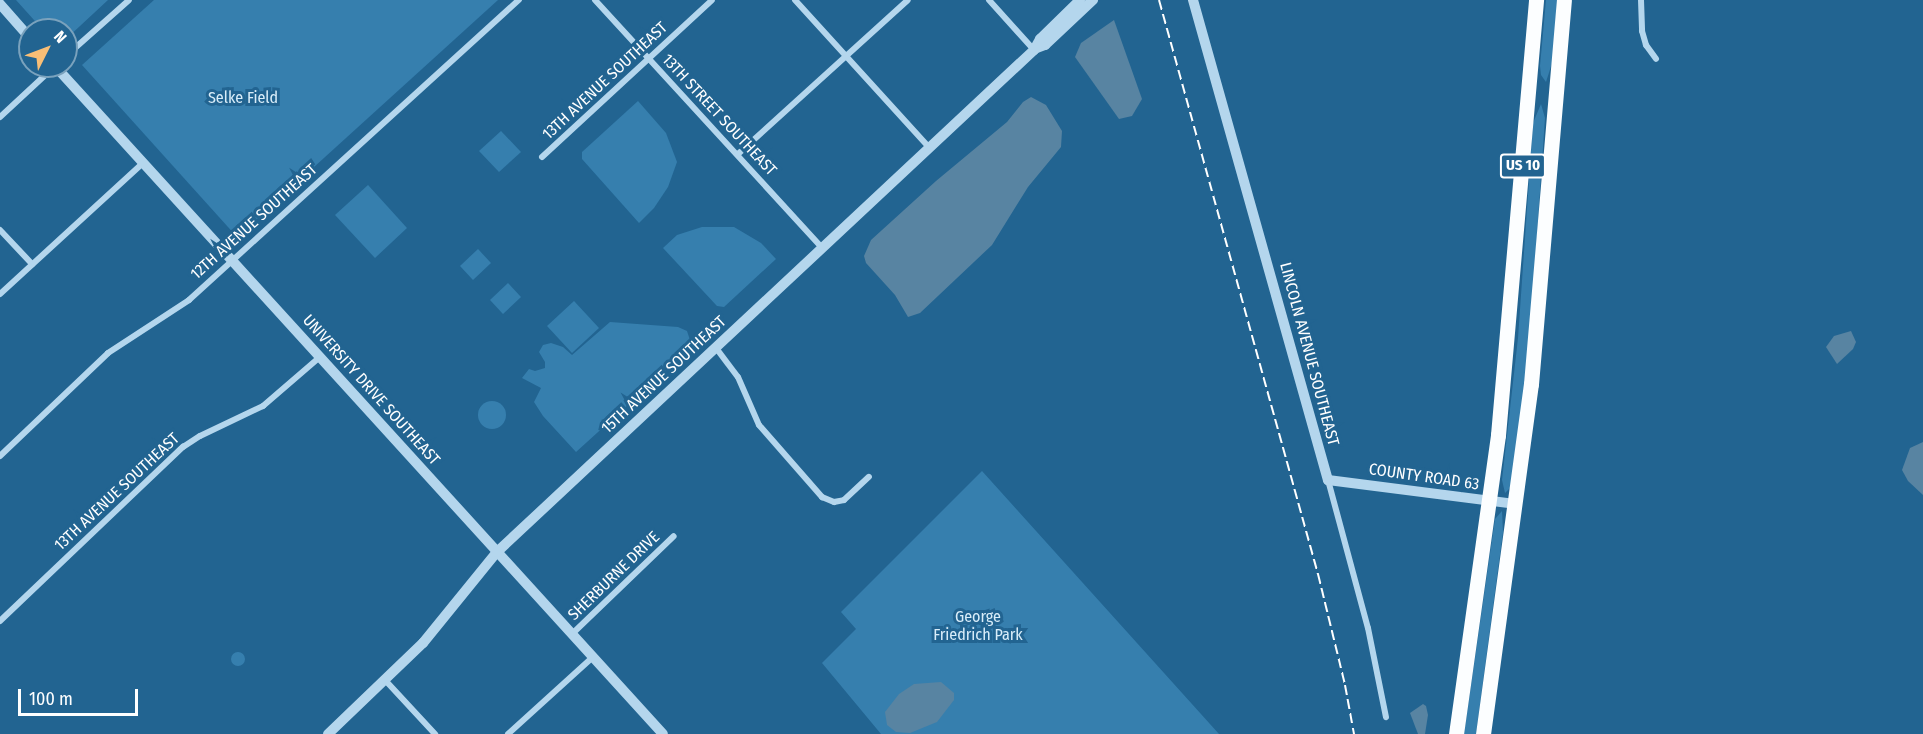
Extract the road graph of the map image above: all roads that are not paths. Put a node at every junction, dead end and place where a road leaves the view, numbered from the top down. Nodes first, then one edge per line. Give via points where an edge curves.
1 (129, 0) edge
2 (519, 0) edge
3 (596, 0) edge
4 (712, 0) edge
5 (795, 0) edge
6 (908, 0) edge
7 (988, 0) edge
8 (1080, 0) edge
9 (1093, 0) edge
10 (1193, 0) edge
11 (1536, 0) edge
12 (1564, 0) edge
13 (1641, 0) edge
14 (0, 4) edge
15 (18, 24) edge
16 (78, 45) edge
17 (1034, 50) junction
18 (845, 55) junction
19 (649, 58) junction
20 (1656, 59) dead end
21 (42, 78) edge
22 (66, 78) edge
23 (0, 117) edge
24 (928, 146) junction
25 (738, 154) junction
26 (542, 157) dead end
27 (144, 162) junction
28 (0, 230) edge
29 (822, 248) junction
30 (233, 260) junction
31 (32, 264) junction
32 (0, 294) edge
33 (716, 348) junction
34 (321, 356) junction
35 (0, 444) edge
36 (6, 450) junction
37 (0, 456) edge
38 (869, 477) dead end
39 (1328, 480) junction
40 (1490, 501) junction
41 (1516, 504) junction
42 (674, 536) dead end
43 (497, 552) junction
44 (0, 621) edge
45 (572, 634) junction
46 (593, 657) junction
47 (385, 680) junction
48 (1386, 717) dead end
49 (328, 734) edge
50 (435, 734) edge
51 (508, 734) edge
52 (663, 734) edge
53 (1456, 734) edge
54 (1483, 734) edge

1 - 16 street
2 - 30 street, 12TH AVENUE SOUTHEAST
3 - 19 street, 13TH STREET SOUTHEAST
4 - 19 street, 13TH AVENUE SOUTHEAST
5 - 18 street
6 - 18 street
7 - 17 street
8 - 17 street, 15TH AVENUE SOUTHEAST via 1040,39
9 - 17 street, 15TH AVENUE SOUTHEAST via 1045,45
10 - 39 street, LINCOLN AVENUE SOUTHEAST
11 - 40 highway, US 10 via 1509,331
12 - 41 highway, US 10 via 1544,261
13 - 20 street via 1642,31
14 - 15 street
17 - 24 street, 15TH AVENUE SOUTHEAST
18 - 24 street
18 - 25 street
19 - 25 street, 13TH STREET SOUTHEAST
19 - 26 street, 13TH AVENUE SOUTHEAST
21 - 23 street
22 - 27 street, UNIVERSITY DRIVE SOUTHEAST
24 - 29 street, 15TH AVENUE SOUTHEAST
25 - 29 street, 13TH STREET SOUTHEAST
27 - 30 street, UNIVERSITY DRIVE SOUTHEAST
27 - 31 street
28 - 31 street
29 - 33 street, 15TH AVENUE SOUTHEAST
30 - 34 street, UNIVERSITY DRIVE SOUTHEAST
30 - 36 street, 12TH AVENUE SOUTHEAST via 176,310 108,353
31 - 32 street
33 - 38 street via 738,377 759,425 822,497 834,502 844,500
33 - 43 street, 15TH AVENUE SOUTHEAST
34 - 43 street, UNIVERSITY DRIVE SOUTHEAST
34 - 44 street, 13TH AVENUE SOUTHEAST via 262,405 183,447
35 - 36 street
36 - 37 street, 12TH AVENUE SOUTHEAST
39 - 40 street, COUNTY ROAD 63
39 - 48 street, LINCOLN AVENUE SOUTHEAST via 1366,618
40 - 41 street, COUNTY ROAD 63
40 - 53 highway, US 10
41 - 54 highway, US 10
42 - 45 street, SHERBURNE DRIVE
43 - 45 street, UNIVERSITY DRIVE SOUTHEAST
43 - 47 street, 15TH AVENUE SOUTHEAST via 445,618
45 - 46 street, UNIVERSITY DRIVE SOUTHEAST
46 - 51 street
46 - 52 street, UNIVERSITY DRIVE SOUTHEAST
47 - 49 street, 15TH AVENUE SOUTHEAST
47 - 50 street

